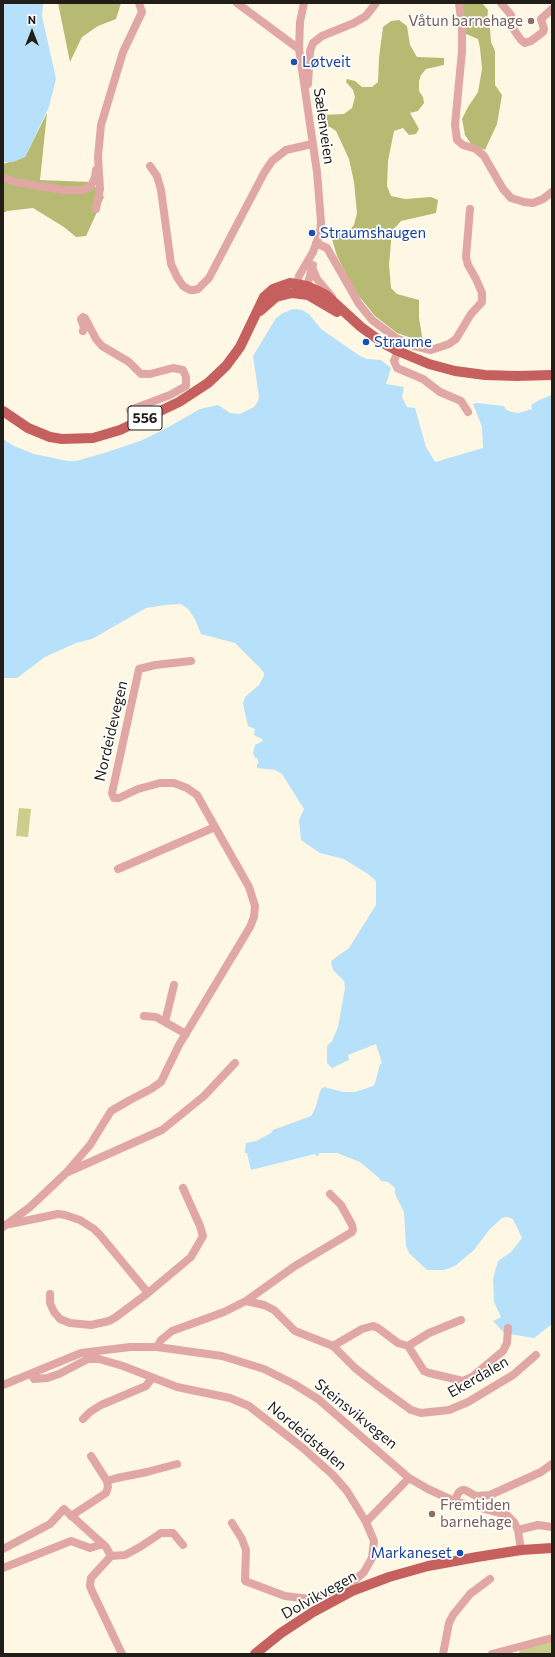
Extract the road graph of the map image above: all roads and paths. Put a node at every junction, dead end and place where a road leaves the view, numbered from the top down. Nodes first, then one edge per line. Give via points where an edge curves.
1 (139, 3) edge
2 (237, 3) edge
3 (304, 3) edge
4 (376, 3) edge
5 (459, 3) edge
6 (501, 3) edge
7 (552, 10) edge
8 (300, 49) junction
9 (305, 88) junction
10 (312, 144) junction
11 (98, 157) junction
12 (150, 166) dead end
13 (3, 178) edge
14 (552, 192) edge
15 (96, 209) dead end
16 (470, 209) dead end
17 (316, 243) junction
18 (312, 252) junction
19 (312, 268) junction
20 (302, 288) junction
21 (337, 304) junction
22 (361, 327) junction
23 (83, 331) dead end
24 (398, 352) junction
25 (552, 375) edge
26 (3, 411) edge
27 (468, 412) dead end
28 (137, 422) junction
29 (191, 661) dead end
30 (215, 827) junction
31 (118, 869) dead end
32 (174, 985) dead end
33 (144, 1016) dead end
34 (165, 1022) junction
35 (186, 1034) junction
36 (235, 1063) dead end
37 (66, 1173) junction
38 (183, 1188) dead end
39 (330, 1194) dead end
40 (5, 1226) edge
41 (148, 1293) junction
42 (50, 1294) dead end
43 (246, 1301) junction
44 (461, 1320) dead end
45 (508, 1328) dead end
46 (333, 1346) junction
47 (408, 1346) junction
48 (157, 1347) junction
49 (536, 1355) dead end
50 (31, 1374) junction
51 (152, 1378) junction
52 (3, 1385) edge
53 (84, 1419) dead end
54 (91, 1456) dead end
55 (177, 1464) dead end
56 (552, 1464) edge
57 (409, 1478) junction
58 (107, 1481) junction
59 (454, 1500) junction
60 (71, 1516) junction
61 (366, 1522) junction
62 (232, 1523) dead end
63 (552, 1526) edge
64 (518, 1530) junction
65 (103, 1544) junction
66 (183, 1545) dead end
67 (3, 1548) edge
68 (552, 1548) edge
69 (521, 1550) junction
70 (111, 1556) junction
71 (3, 1568) edge
72 (490, 1579) dead end
73 (552, 1638) edge
74 (122, 1654) edge
75 (255, 1654) edge
76 (443, 1654) edge
77 (492, 1654) edge

1 - 11 street via 142,12 124,52 102,119
2 - 8 street
3 - 8 street, Sælenveien via 300,22
4 - 9 street via 366,16 312,43 308,84
5 - 14 street via 462,51 455,125 457,140 484,156 511,198 533,202 543,199
6 - 7 street via 511,15 514,30 525,43 543,32 541,19
8 - 9 street, Sælenveien
9 - 10 street, Sælenveien
10 - 12 street via 286,150 272,161 209,278 194,290 183,286 171,264 161,190
10 - 17 street, Sælenveien via 321,214 321,228
11 - 13 street via 92,183 83,190 64,190
11 - 15 street via 100,189
16 - 17 street via 466,258 481,288 482,302 471,314 456,339 431,350 396,338 372,320 358,304 327,248
17 - 18 street, Sælenveien
18 - 19 street, Sælenveien
18 - 20 street, Sælenveien via 299,276
19 - 20 street, Sælenveien
19 - 21 street via 317,279
20 - 21 main road, 556 via 326,295
20 - 22 main road, 556
20 - 28 main road, 556 via 276,297 262,308 233,357 208,383 185,398
21 - 22 main road, 556
22 - 24 main road, 556
23 - 28 street via 83,317 102,346 129,362 141,374 180,368 184,372 186,386 130,410
24 - 25 main road, 556 via 440,367 470,373
24 - 27 street via 394,361 398,368 461,401
26 - 28 main road, 556 via 28,428 62,439 94,438
29 - 30 street, Nordeidevegen via 139,669 112,793 114,798 119,798 160,783 174,784 197,795
30 - 31 street
30 - 35 street, Nordeidevegen via 253,895 254,917
32 - 34 street
33 - 34 street via 153,1016
34 - 35 street
35 - 37 street, Nordeidevegen via 161,1082 111,1111 90,1145
36 - 37 street, Nordeidevegen via 204,1096 162,1130
37 - 40 street, Nordeidevegen via 30,1207
38 - 41 street via 202,1236 190,1257
39 - 43 street via 341,1205 352,1226 352,1232 295,1266
40 - 41 street via 58,1214 80,1220 100,1235
41 - 42 street via 116,1318 91,1325 70,1323 60,1319 50,1303
43 - 46 street, Ekerdalen via 269,1307 295,1331
43 - 48 street via 172,1331
44 - 47 street via 429,1333
45 - 47 street, Ekerdalen via 507,1343 503,1351 467,1380 456,1380 424,1371
46 - 47 street via 362,1329 373,1326 398,1343
46 - 49 street, Ekerdalen via 378,1386 411,1410 421,1413 449,1410 468,1402 513,1374
48 - 50 street, Steinsvikvegen via 81,1353
48 - 57 street, Steinsvikvegen via 222,1356 264,1369 294,1384 318,1398
50 - 51 street, Nordeidstølen via 34,1379 47,1378 88,1359 94,1359 104,1360
50 - 52 street, Steinsvikvegen
51 - 53 street via 146,1386 101,1405
51 - 61 street, Nordeidstølen via 188,1390 230,1398 258,1412 333,1475 352,1498
54 - 58 street
55 - 58 street
56 - 59 street via 541,1472 490,1495 476,1496 462,1490
57 - 59 street, Steinsvikvegen
57 - 61 street
58 - 60 street via 106,1493
59 - 64 street, Steinsvikvegen via 507,1515
60 - 65 street
60 - 67 street via 64,1509 50,1524
61 - 62 street, Nordeidstølen via 374,1541 372,1558 364,1572 353,1582 310,1599 285,1596 245,1581 246,1550
63 - 64 street via 538,1525
64 - 69 street, Steinsvikvegen
65 - 70 street
65 - 71 street via 90,1548 71,1541
66 - 70 street via 173,1533 165,1532 157,1534 125,1555
68 - 69 main road
69 - 75 main road, Dolvikvegen via 428,1566 367,1585 308,1615
70 - 74 street via 91,1578 90,1586
72 - 76 street via 470,1594 453,1615
73 - 77 street

